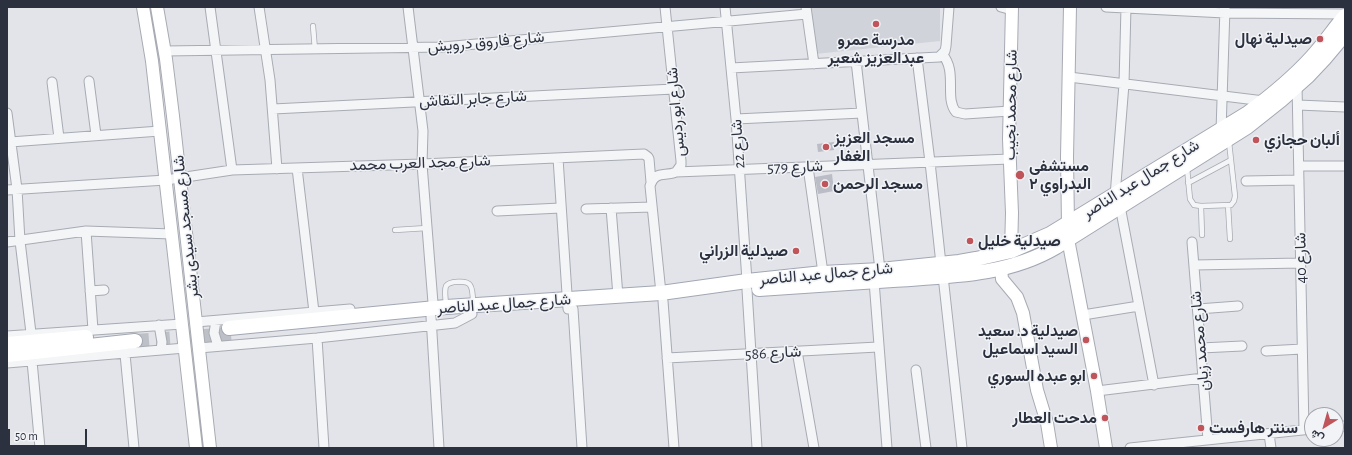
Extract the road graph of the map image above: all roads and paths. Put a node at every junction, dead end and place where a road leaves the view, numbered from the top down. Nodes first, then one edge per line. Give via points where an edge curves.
1 (143, 7) edge
2 (157, 7) edge
3 (210, 7) edge
4 (260, 7) edge
5 (408, 7) edge
6 (665, 7) edge
7 (725, 7) edge
8 (950, 7) edge
9 (1070, 7) edge
10 (1106, 7) edge
11 (1126, 7) edge
12 (1009, 8) edge
13 (1225, 10) edge
14 (806, 11) edge
15 (1345, 15) edge
16 (727, 21) junction
17 (312, 26) dead end
18 (667, 27) junction
19 (1345, 34) edge
20 (413, 48) junction
21 (266, 50) junction
22 (315, 50) junction
23 (216, 51) junction
24 (942, 54) junction
25 (166, 55) junction
26 (917, 58) junction
27 (152, 61) junction
28 (856, 61) junction
29 (814, 64) junction
30 (731, 68) junction
31 (1069, 77) junction
32 (89, 81) dead end
33 (52, 82) dead end
34 (1124, 84) junction
35 (1297, 85) junction
36 (674, 89) junction
37 (1222, 96) junction
38 (420, 101) junction
39 (1264, 101) junction
40 (1298, 106) junction
41 (1345, 107) edge
42 (273, 109) junction
43 (1010, 111) junction
44 (7, 112) edge
45 (862, 113) junction
46 (736, 120) junction
47 (160, 131) junction
48 (96, 135) junction
49 (1225, 135) junction
50 (59, 138) junction
51 (10, 142) junction
52 (558, 158) junction
53 (1010, 159) junction
54 (1231, 160) junction
55 (930, 162) junction
56 (422, 164) junction
57 (867, 164) junction
58 (1187, 164) junction
59 (1299, 166) junction
60 (1345, 166) edge
61 (808, 167) junction
62 (297, 168) junction
63 (277, 169) junction
64 (740, 169) junction
65 (232, 170) junction
66 (676, 172) junction
67 (180, 178) junction
68 (166, 180) junction
69 (1299, 180) junction
70 (1246, 181) dead end
71 (651, 182) junction
72 (1188, 183) junction
73 (17, 189) junction
74 (7, 190) edge
75 (1117, 201) junction
76 (1228, 205) junction
77 (1201, 206) junction
78 (561, 208) junction
79 (611, 208) junction
80 (652, 208) junction
81 (586, 209) dead end
82 (497, 211) dead end
83 (1068, 224) junction
84 (427, 228) junction
85 (395, 230) dead end
86 (86, 231) junction
87 (172, 234) junction
88 (1202, 235) dead end
89 (1068, 239) junction
90 (1230, 239) dead end
91 (20, 241) junction
92 (7, 242) edge
93 (1192, 242) dead end
94 (1011, 251) junction
95 (1301, 263) junction
96 (1194, 265) junction
97 (1001, 268) junction
98 (942, 270) junction
99 (823, 273) junction
100 (877, 275) junction
101 (747, 285) junction
102 (104, 290) dead end
103 (90, 291) junction
104 (618, 296) junction
105 (662, 297) junction
106 (433, 303) junction
107 (569, 306) junction
108 (1140, 306) junction
109 (1238, 306) dead end
110 (446, 307) junction
111 (1198, 309) junction
112 (473, 310) junction
113 (314, 312) junction
114 (1083, 315) junction
115 (216, 320) junction
116 (196, 322) junction
117 (432, 322) junction
118 (182, 324) junction
119 (159, 325) junction
120 (93, 330) junction
121 (32, 333) junction
122 (7, 336) edge
123 (317, 338) junction
124 (7, 344) edge
125 (218, 346) junction
126 (1242, 346) dead end
127 (878, 347) junction
128 (185, 348) junction
129 (199, 348) junction
130 (1201, 348) junction
131 (1302, 349) junction
132 (161, 350) junction
133 (797, 351) junction
134 (1266, 351) dead end
135 (125, 354) junction
136 (751, 354) junction
137 (7, 355) edge
138 (667, 358) junction
139 (32, 361) junction
140 (7, 363) edge
141 (916, 370) dead end
142 (1203, 378) junction
143 (1154, 385) junction
144 (1097, 391) junction
145 (1306, 407) edge
146 (1304, 430) edge
147 (1269, 434) junction
148 (1208, 440) junction
149 (1166, 446) edge
150 (40, 448) edge
151 (134, 448) edge
152 (196, 448) edge
153 (210, 448) edge
154 (324, 448) edge
155 (439, 448) edge
156 (582, 448) edge
157 (674, 448) edge
158 (757, 448) edge
159 (814, 448) edge
160 (887, 448) edge
161 (926, 448) edge
162 (962, 448) edge
163 (1051, 448) edge
164 (1106, 448) edge
165 (1130, 448) edge
166 (1271, 448) edge

1 - 27 street, شارع مسجد سيدى بشر
2 - 25 street, شارع مسجد سيدى بشر
3 - 23 street
4 - 21 street
5 - 20 street
6 - 18 street, شارع ابو رديس
7 - 16 street, شارع 22
8 - 24 street via 946,46
9 - 31 street
10 - 11 street
11 - 13 street
11 - 34 street
12 - 43 street, شارع محمد نجيب
13 - 15 street
13 - 37 street
14 - 16 street, شارع فاروق درويش
14 - 29 street
15 - 39 main road, شارع جمال عبد الناصر via 1312,57
16 - 18 street, شارع فاروق درويش
16 - 30 street, شارع 22
17 - 22 lane
18 - 20 street, شارع فاروق درويش
18 - 36 street, شارع ابو رديس
19 - 35 main road, شارع جمال عبد الناصر
20 - 22 street, شارع فاروق درويش
20 - 38 street
21 - 22 street, شارع فاروق درويش
21 - 23 street, شارع فاروق درويش
21 - 42 street
23 - 25 street, شارع فاروق درويش
23 - 65 street
24 - 26 street
24 - 43 street via 949,63 952,104 956,112 965,114
25 - 27 street
25 - 67 street, شارع مسجد سيدى بشر
26 - 28 street
26 - 55 street
27 - 47 street, شارع مسجد سيدى بشر
28 - 29 street
28 - 45 street
29 - 30 street
30 - 46 street, شارع 22
31 - 34 street
31 - 83 street
32 - 48 street
33 - 50 street
34 - 37 street
34 - 75 street
35 - 40 street, شارع 40
35 - 49 main road, شارع جمال عبد الناصر via 1264,114
36 - 38 street, شارع جابر النقاش
36 - 66 street, شارع ابو رديس via 681,161
37 - 39 street
37 - 49 street
38 - 42 street, شارع جابر النقاش
38 - 56 street via 423,131
39 - 49 main road, شارع جمال عبد الناصر
40 - 41 street
40 - 59 street, شارع 40
42 - 63 street
43 - 53 street, شارع محمد نجيب
44 - 51 street
45 - 46 street
45 - 57 street
46 - 64 street, شارع 22
47 - 48 street
47 - 68 street, شارع مسجد سيدى بشر
48 - 50 street
49 - 54 lane
49 - 58 main road, شارع جمال عبد الناصر
49 - 75 main road, شارع جمال عبد الناصر
50 - 51 street
51 - 73 street
52 - 56 street, شارع مجد العرب محمد
52 - 71 street, شارع مجد العرب محمد via 644,154 649,159
52 - 78 street
53 - 55 street, شارع 579
53 - 94 street, شارع محمد نجيب
54 - 72 lane
54 - 76 lane via 1235,196 1234,201
55 - 57 street, شارع 579
55 - 98 street
56 - 62 street, شارع مجد العرب محمد
56 - 84 street
57 - 61 street, شارع 579
57 - 100 street
58 - 72 lane
58 - 75 main road, شارع جمال عبد الناصر
59 - 60 street
59 - 69 street, شارع 40
61 - 64 street, شارع 579
61 - 99 street
62 - 63 street, شارع مجد العرب محمد
62 - 113 street
63 - 65 street, شارع مجد العرب محمد
64 - 66 street, شارع 579
64 - 101 street, شارع 22
65 - 67 street, شارع مجد العرب محمد
66 - 71 street, شارع ابو رديس via 661,174
67 - 68 street, شارع مجد العرب محمد
67 - 116 street, شارع مسجد سيدى بشر
68 - 73 street, شارع مجد العرب محمد
68 - 87 street, شارع مسجد سيدى بشر
69 - 70 street
69 - 95 street, شارع 40
71 - 80 street
72 - 77 lane via 1191,202
73 - 74 street, شارع مجد العرب محمد
73 - 91 street
75 - 83 main road, شارع جمال عبد الناصر
75 - 89 main road, شارع جمال عبد الناصر
75 - 108 street
76 - 77 lane
76 - 90 lane
77 - 88 lane
78 - 82 street
78 - 107 street
79 - 80 street
79 - 81 street
79 - 104 street
80 - 105 street
83 - 94 main road, شارع جمال عبد الناصر
84 - 85 lane
84 - 106 street
86 - 87 street
86 - 91 street
86 - 103 street
87 - 118 street, شارع مسجد سيدى بشر
89 - 97 main road, شارع جمال عبد الناصر via 1034,258
89 - 114 street
91 - 92 street
91 - 121 street
93 - 96 street, شارع محمد زيان
94 - 98 main road, شارع جمال عبد الناصر
95 - 96 street
95 - 131 street, شارع 40
96 - 111 street, شارع محمد زيان
97 - 98 main road, شارع جمال عبد الناصر via 984,272
97 - 163 street via 1002,279 1017,297 1023,313
98 - 100 main road, شارع جمال عبد الناصر
98 - 162 street
99 - 100 main road, شارع جمال عبد الناصر
99 - 101 main road, شارع جمال عبد الناصر
100 - 101 main road, شارع جمال عبد الناصر
100 - 127 street
101 - 105 main road, شارع جمال عبد الناصر
101 - 136 street, شارع 22
102 - 103 street
103 - 120 street
104 - 105 main road, شارع جمال عبد الناصر
104 - 107 main road, شارع جمال عبد الناصر
105 - 107 main road, شارع جمال عبد الناصر
105 - 138 street
106 - 110 street
106 - 113 street
107 - 112 main road, شارع جمال عبد الناصر
107 - 156 street
108 - 114 street
108 - 143 street
109 - 111 street
110 - 112 main road, شارع جمال عبد الناصر
110 - 112 lane via 447,285 466,282 471,286
110 - 117 main road, شارع جمال عبد الناصر via 230,331
111 - 130 street, شارع محمد زيان
112 - 117 main road, شارع جمال عبد الناصر
113 - 115 street
114 - 144 street
115 - 116 street
115 - 125 street via 214,333
116 - 129 street, شارع مسجد سيدى بشر
117 - 123 street
117 - 155 street
118 - 119 street
118 - 128 street, شارع مسجد سيدى بشر
119 - 120 street
119 - 132 street
120 - 121 street
121 - 122 street
123 - 125 street
123 - 154 street
124 - 137 main road via 135,337
125 - 129 street
126 - 130 street
127 - 133 street, شارع 586
127 - 160 street
128 - 132 street
128 - 152 street, شارع مسجد سيدى بشر
129 - 153 street, شارع مسجد سيدى بشر
130 - 142 street, شارع محمد زيان
131 - 134 street
131 - 145 street, شارع 40
132 - 135 street
133 - 136 street, شارع 586
133 - 159 street
135 - 139 street
135 - 151 street
136 - 138 street, شارع 586
136 - 158 street, شارع 22
138 - 157 street
139 - 140 street
139 - 150 street
141 - 161 street
142 - 143 street
142 - 148 street, شارع محمد زيان
143 - 144 street
144 - 164 street
146 - 147 street
147 - 148 street
147 - 166 street
148 - 149 street
149 - 165 street

